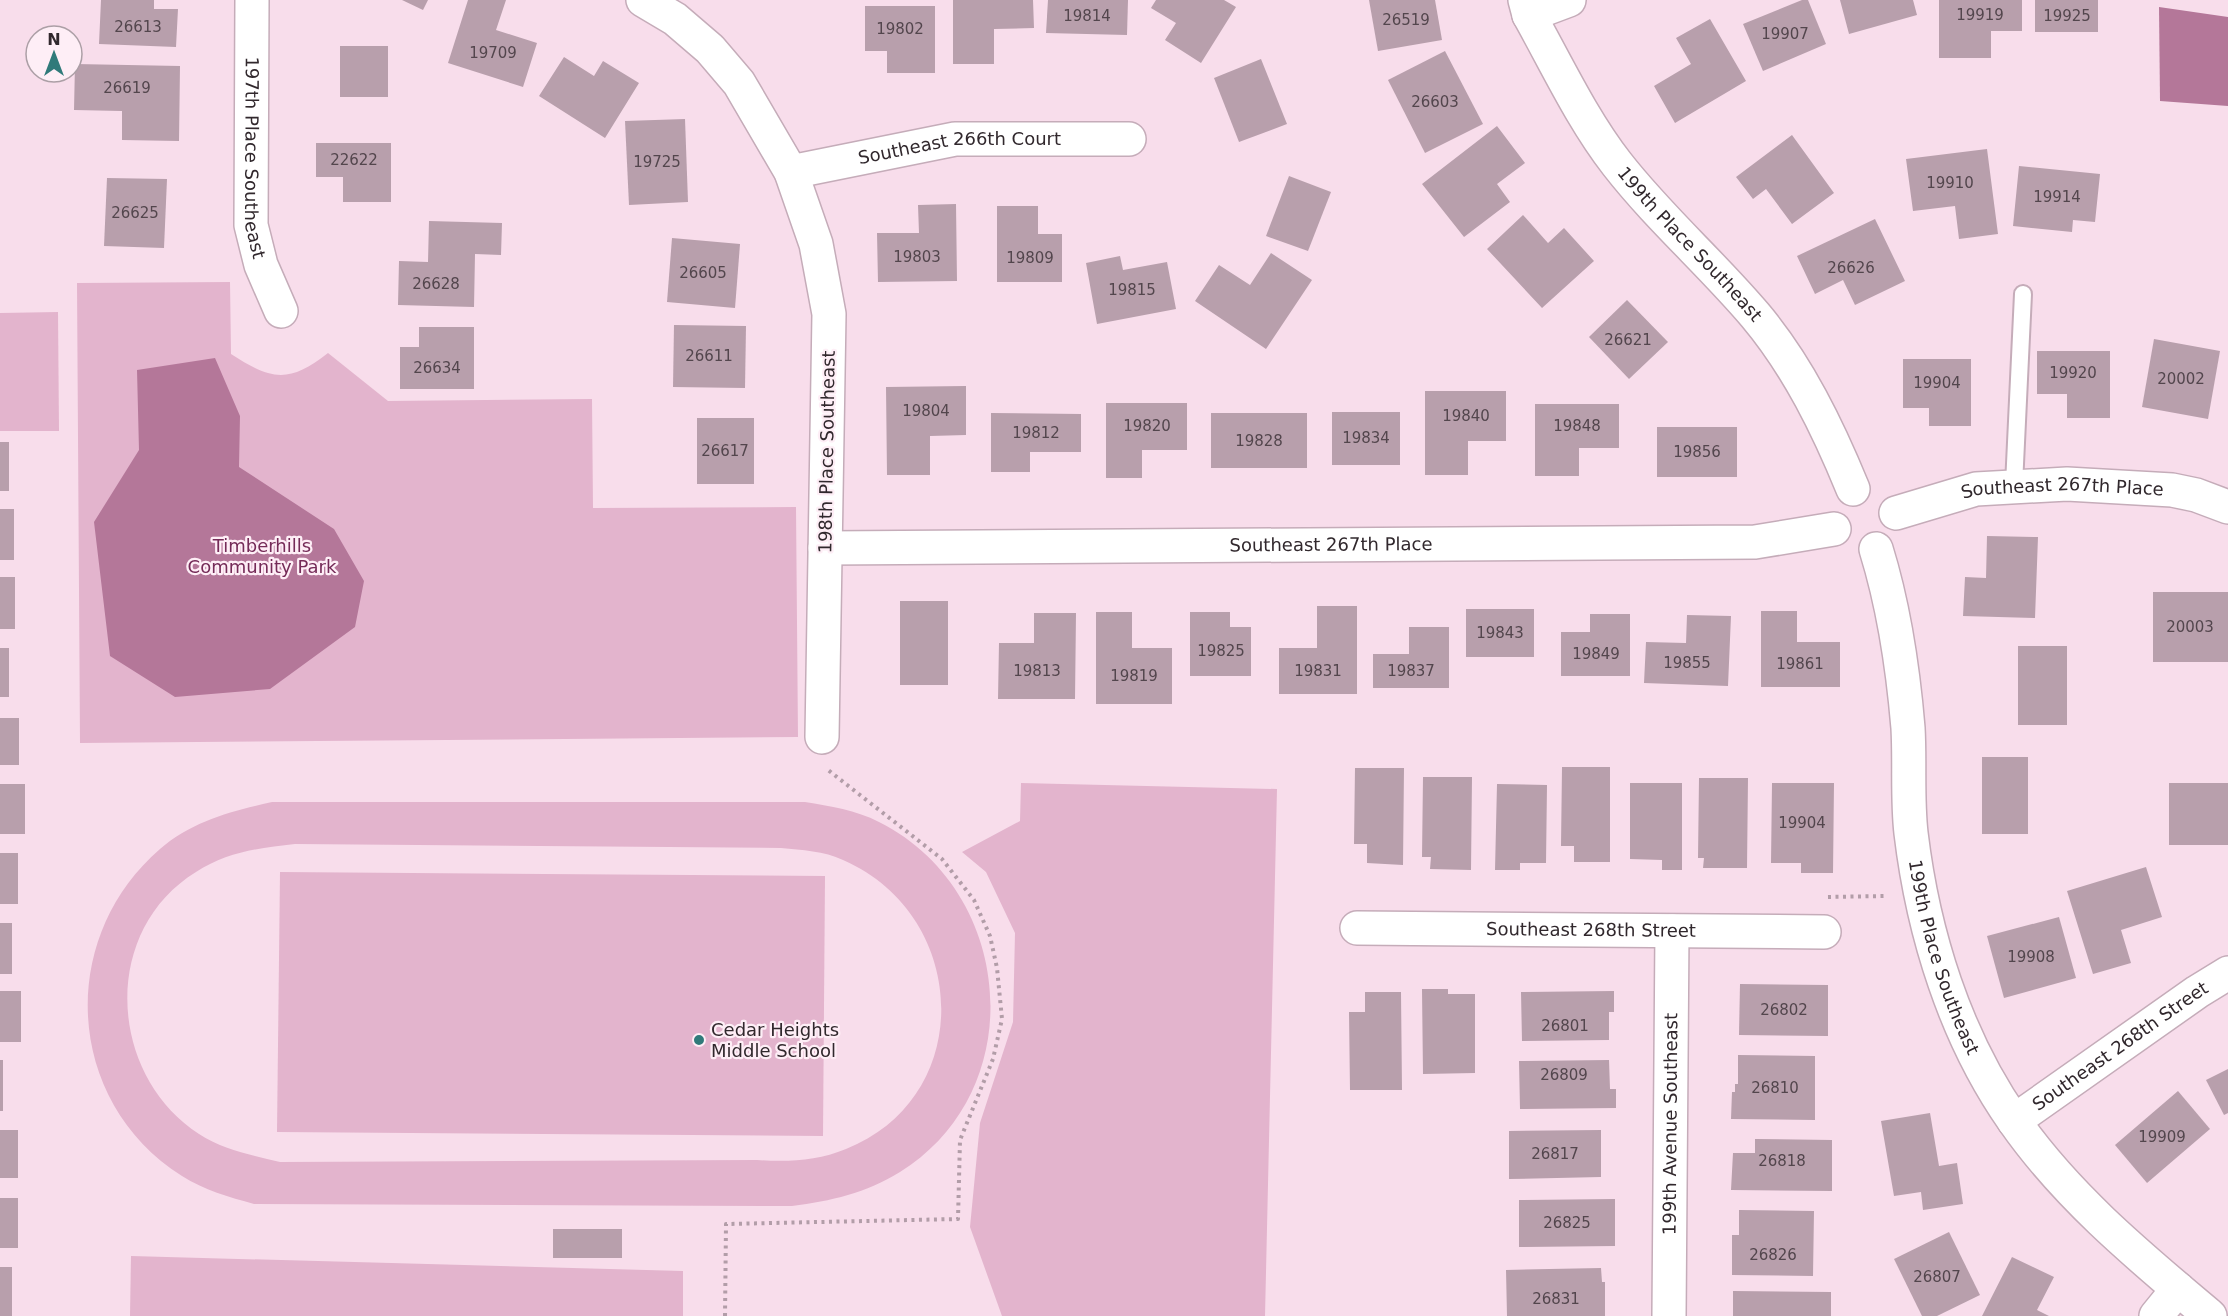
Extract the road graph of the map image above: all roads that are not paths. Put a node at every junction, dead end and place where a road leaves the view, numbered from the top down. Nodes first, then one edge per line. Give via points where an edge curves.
1 (252, 0) edge
2 (643, 0) edge
3 (1569, 0) edge
4 (1527, 7) edge
5 (1130, 139) dead end
6 (791, 172) junction
7 (2023, 294) dead end
8 (281, 311) dead end
9 (2014, 485) junction
10 (1853, 489) junction
11 (2228, 507) edge
12 (1896, 513) junction
13 (1834, 529) junction
14 (825, 548) junction
15 (1876, 549) junction
16 (822, 737) road end
17 (1357, 928) dead end
18 (1672, 931) junction
19 (1824, 932) dead end
20 (2228, 973) edge
21 (2014, 1121) junction
22 (2178, 1289) junction
23 (1669, 1316) edge
24 (2156, 1316) edge
25 (2210, 1316) edge

1 - 8 street, 197th Place Southeast via 251,225 261,265
2 - 6 street, 198th Place Southeast via 675,19 717,57 739,83
3 - 4 street
4 - 10 street, 199th Place Southeast via 1591,126 1615,162 1655,211 1755,316 1798,377 1831,435
5 - 6 street, Southeast 266th Court via 955,139
6 - 14 street, 198th Place Southeast via 816,244 829,314
7 - 9 lane
9 - 11 street, Southeast 267th Place via 2143,486 2196,495
9 - 12 street, Southeast 267th Place via 1976,489
10 - 12 street via 1878,490 1889,497
10 - 13 street via 1835,506
12 - 15 street via 1894,533
13 - 14 street, Southeast 267th Place via 1755,542
13 - 15 street via 1841,542 1851,549
14 - 16 street, 198th Place Southeast
15 - 21 street, 199th Place Southeast via 1890,594 1901,669 1908,729 1911,831 1920,891 1946,988 1978,1061
17 - 18 street, Southeast 268th Street
18 - 19 street, Southeast 268th Street
18 - 23 street, 199th Avenue Southeast
20 - 21 street, Southeast 268th Street
21 - 22 street, 199th Place Southeast via 2079,1199
22 - 24 street
22 - 25 street, 199th Place Southeast

